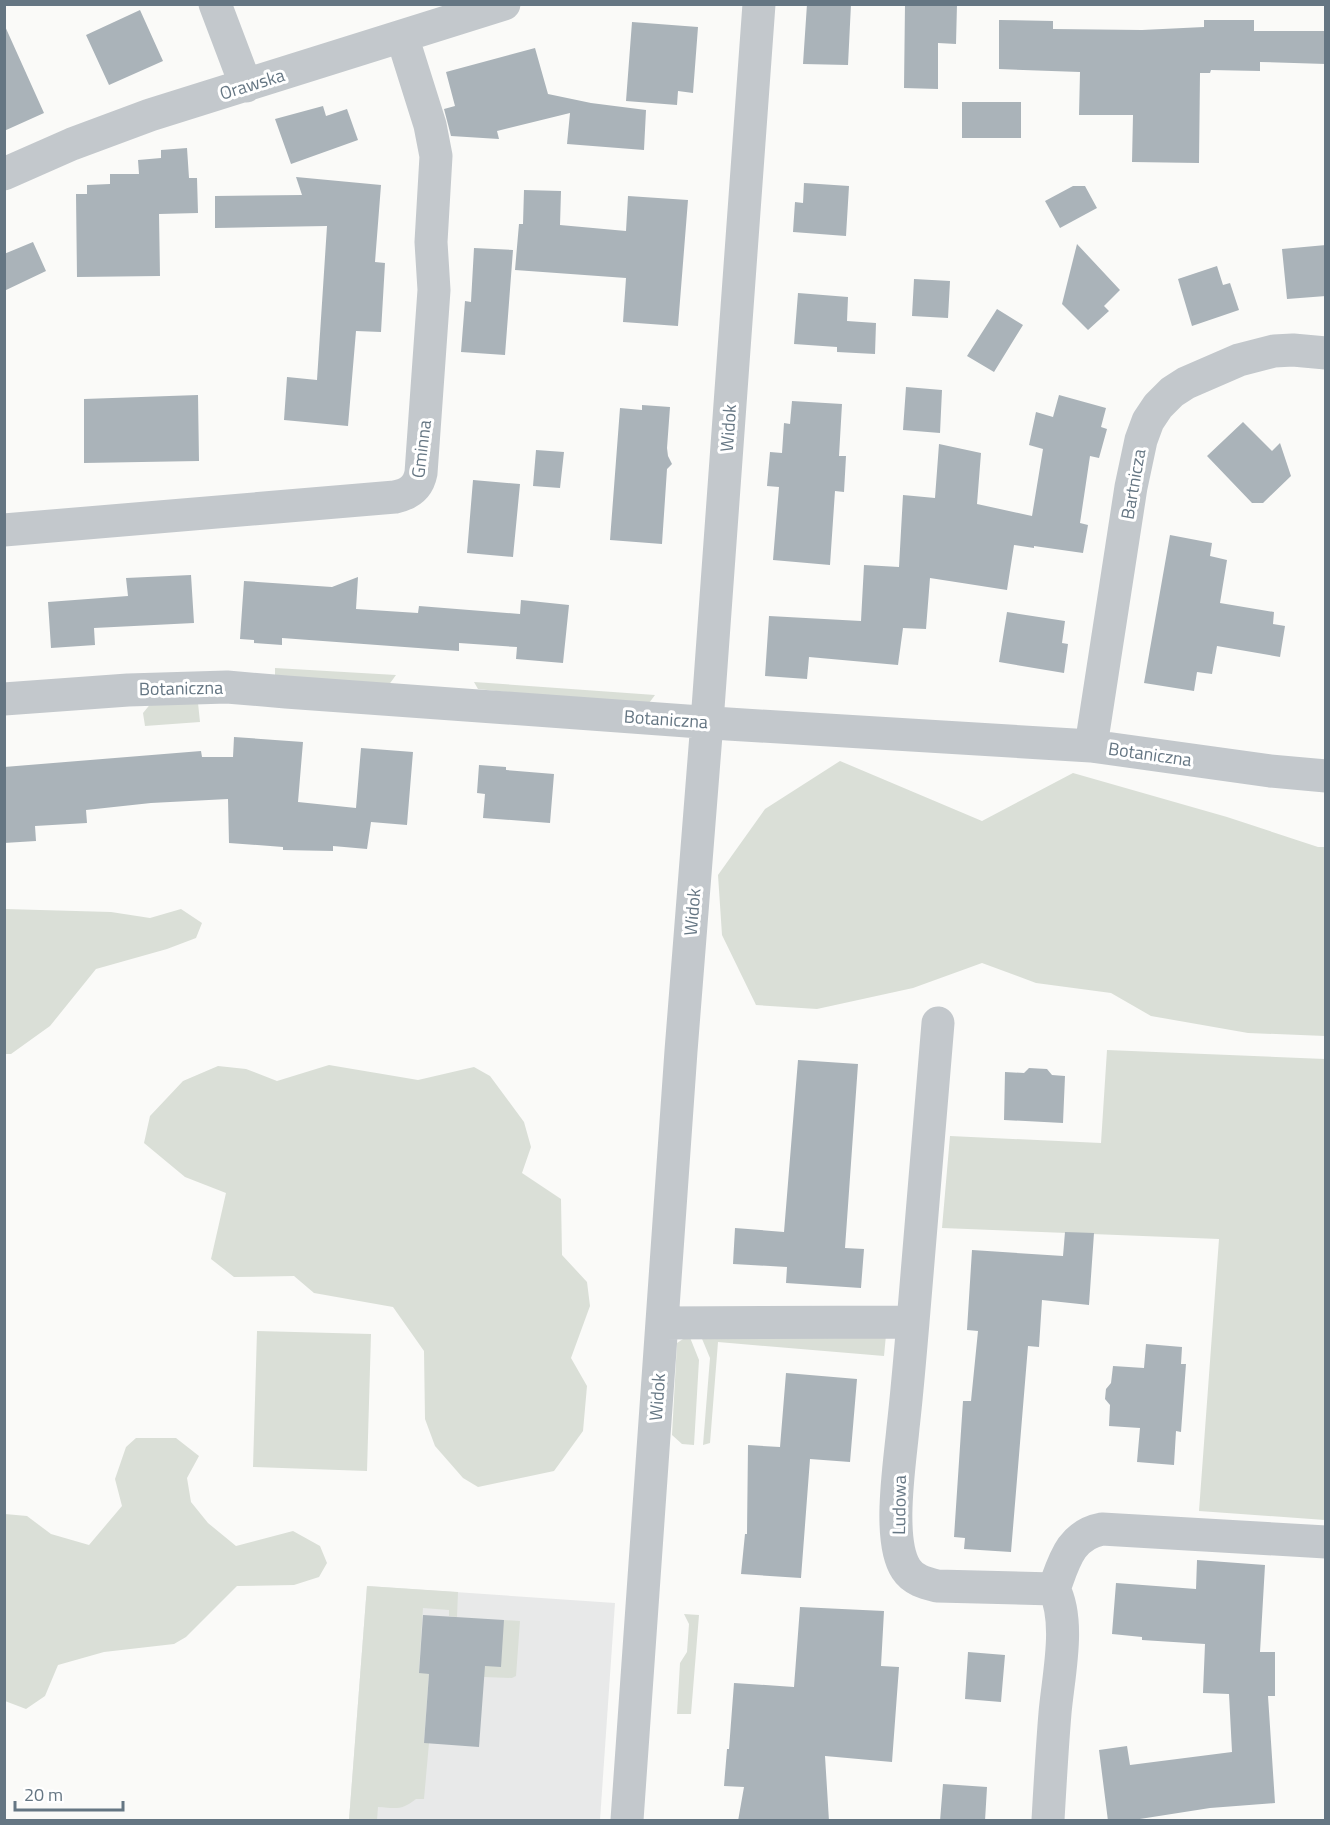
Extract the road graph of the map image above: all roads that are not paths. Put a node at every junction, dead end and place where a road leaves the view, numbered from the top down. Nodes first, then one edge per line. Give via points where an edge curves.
1 (215, 4) edge
2 (504, 4) edge
3 (759, 4) edge
4 (402, 36) junction
5 (246, 86) junction
6 (4, 174) edge
7 (1326, 353) edge
8 (4, 530) edge
9 (4, 699) edge
10 (707, 722) junction
11 (1091, 746) junction
12 (1326, 776) edge
13 (938, 1023) dead end
14 (913, 1322) junction
15 (662, 1323) junction
16 (1326, 1542) edge
17 (1054, 1589) junction
18 (627, 1821) edge
19 (1048, 1821) edge

1 - 5 street
2 - 4 street, Orawska
3 - 10 street, Widok
4 - 5 street, Orawska
4 - 8 street, Gminna via 436,156 431,243 434,290 421,472 415,487 408,494 395,497
5 - 6 street, Orawska via 111,129
7 - 11 street, Bartnicza via 1274,351 1239,360 1172,392 1148,421 1131,487
9 - 10 street, Botaniczna via 227,687
10 - 11 street, Botaniczna
10 - 15 street, Widok
11 - 12 street, Botaniczna
13 - 14 street, Ludowa
14 - 15 street
14 - 17 street, Ludowa via 897,1497 897,1533 905,1567 921,1581 937,1586
15 - 18 street, Widok
16 - 17 street via 1102,1529 1081,1536 1071,1547
17 - 19 street via 1060,1599 1063,1640

